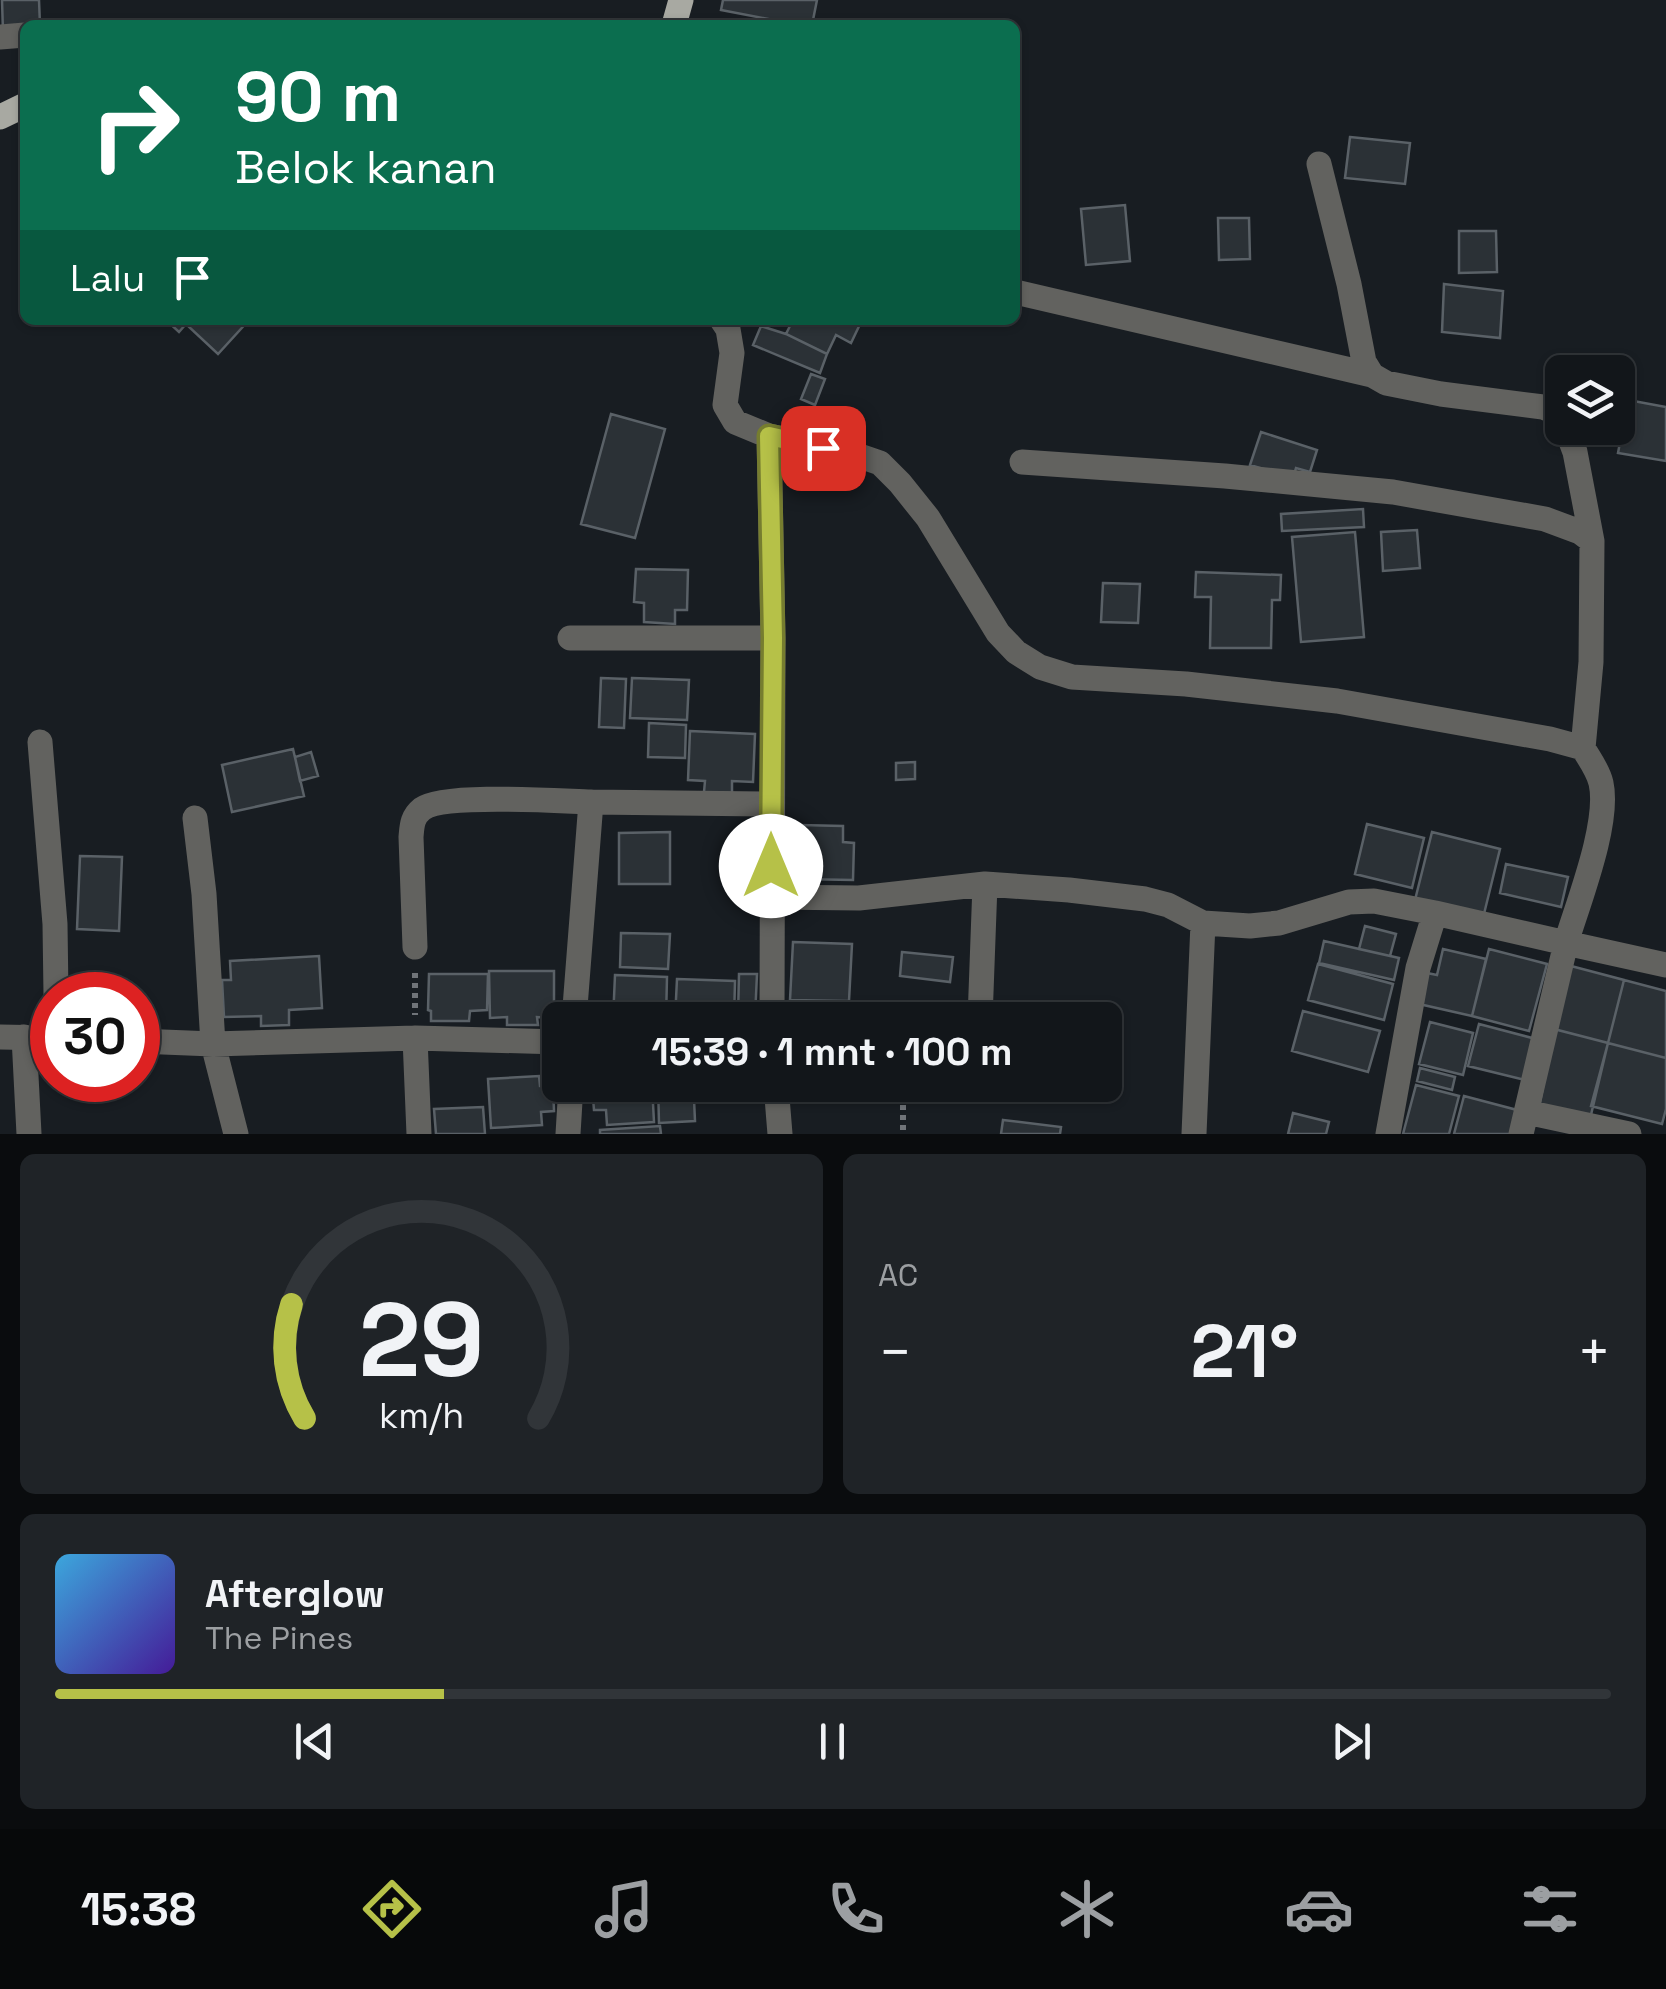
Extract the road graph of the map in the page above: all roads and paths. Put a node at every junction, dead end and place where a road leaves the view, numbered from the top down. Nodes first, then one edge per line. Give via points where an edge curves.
1 (1318, 164) dead end
2 (1020, 293) edge
3 (725, 325) edge
4 (1372, 375) junction
5 (1545, 407) edge
6 (769, 436) junction
7 (1572, 445) edge
8 (1022, 462) dead end
9 (1592, 542) junction
10 (570, 638) dead end
11 (773, 638) junction
12 (40, 742) dead end
13 (1583, 748) junction
14 (591, 802) junction
15 (771, 804) junction
16 (195, 818) dead end
17 (985, 884) junction
18 (771, 896) junction
19 (1434, 913) junction
20 (1203, 923) junction
21 (1566, 943) junction
22 (415, 946) joint
23 (1666, 965) edge
24 (56, 972) edge
25 (575, 1002) edge
26 (772, 1002) edge
27 (981, 1002) edge
28 (12, 1037) edge
29 (415, 1038) junction
30 (160, 1042) edge
31 (542, 1042) edge
32 (213, 1044) junction
33 (570, 1102) edge
34 (777, 1102) edge
35 (902, 1102) edge
36 (1524, 1123) edge
37 (29, 1134) edge
38 (236, 1134) edge
39 (419, 1134) edge
40 (568, 1134) edge
41 (780, 1134) edge
42 (903, 1134) edge
43 (1194, 1134) edge
44 (1388, 1134) edge
45 (1630, 1134) edge

1 - 4 street
2 - 4 street
3 - 6 street via 732,353 725,405 735,422
4 - 5 street via 1441,394
6 - 11 street
6 - 13 street via 880,463 928,518 998,633 1040,667 1072,676 1337,702
7 - 9 street
8 - 9 street via 1393,492 1545,519
9 - 13 street via 1592,662
10 - 11 street
11 - 15 street
12 - 24 street
13 - 21 street via 1602,786 1602,802
14 - 15 street
14 - 22 street via 455,800 418,812 411,837
14 - 25 street
15 - 18 street
16 - 32 street
17 - 18 street via 859,898
17 - 20 street via 1144,899
17 - 27 street
18 - 26 street
19 - 20 street via 1349,902 1279,923
19 - 21 street
19 - 44 street
20 - 43 street
21 - 23 street
21 - 36 street
22 - 29 path
28 - 37 street
29 - 31 street
29 - 32 street
29 - 39 street
30 - 32 street
32 - 38 street
33 - 40 street
34 - 41 street
35 - 42 path
36 - 45 street

